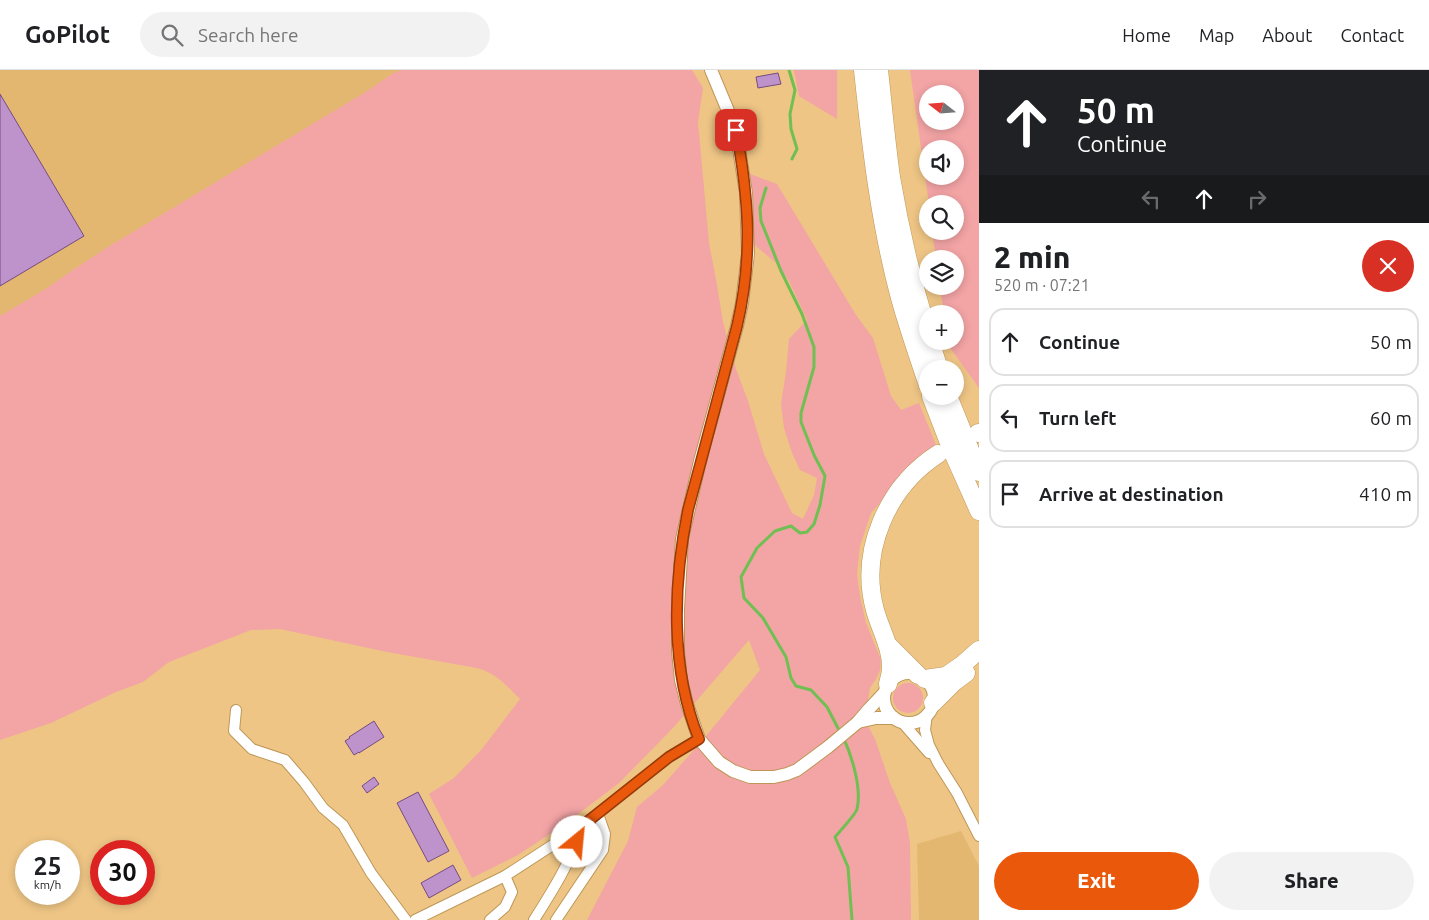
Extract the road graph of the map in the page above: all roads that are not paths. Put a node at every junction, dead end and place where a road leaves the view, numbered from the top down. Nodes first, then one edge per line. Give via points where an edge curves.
1 (711, 70) edge
2 (863, 70) edge
3 (879, 70) edge
4 (919, 305) edge
5 (920, 360) edge
6 (934, 405) edge
7 (954, 405) edge
8 (974, 435) edge
9 (938, 454) dead end
10 (979, 461) edge
11 (979, 472) edge
12 (979, 511) edge
13 (887, 644) junction
14 (979, 650) edge
15 (979, 667) edge
16 (922, 677) junction
17 (886, 688) junction
18 (930, 708) junction
19 (236, 710) dead end
20 (897, 720) junction
21 (858, 722) junction
22 (699, 739) junction
23 (938, 763) junction
24 (598, 814) junction
25 (582, 826) junction
26 (979, 836) edge
27 (505, 876) junction
28 (406, 920) edge
29 (415, 920) edge
30 (490, 920) edge
31 (534, 920) edge
32 (556, 920) edge

1 - 22 street via 736,130 746,193 748,254 737,326 682,539 678,651 686,704
2 - 5 highway via 887,240 900,297
3 - 4 highway via 891,177
6 - 12 highway
7 - 8 highway
8 - 10 highway
8 - 11 highway
9 - 13 highway via 911,475 900,489 879,526 874,544 871,594
13 - 16 highway
13 - 17 highway via 891,669
14 - 16 highway via 946,676
15 - 18 highway via 954,682
16 - 17 street via 902,674
16 - 18 street via 933,694
17 - 20 street via 885,706
17 - 21 street
18 - 20 street via 923,718 912,722
18 - 23 street via 925,730
19 - 28 street via 234,731 252,749 285,760 322,808 342,825
20 - 21 street via 876,718
20 - 23 street
21 - 22 street via 797,770 774,777 750,777 733,771 719,762
22 - 24 street via 669,757
23 - 26 street
24 - 25 street
24 - 32 street via 605,834 603,850
25 - 27 street
25 - 31 street via 568,863
27 - 29 street
27 - 30 street via 512,892 505,907

